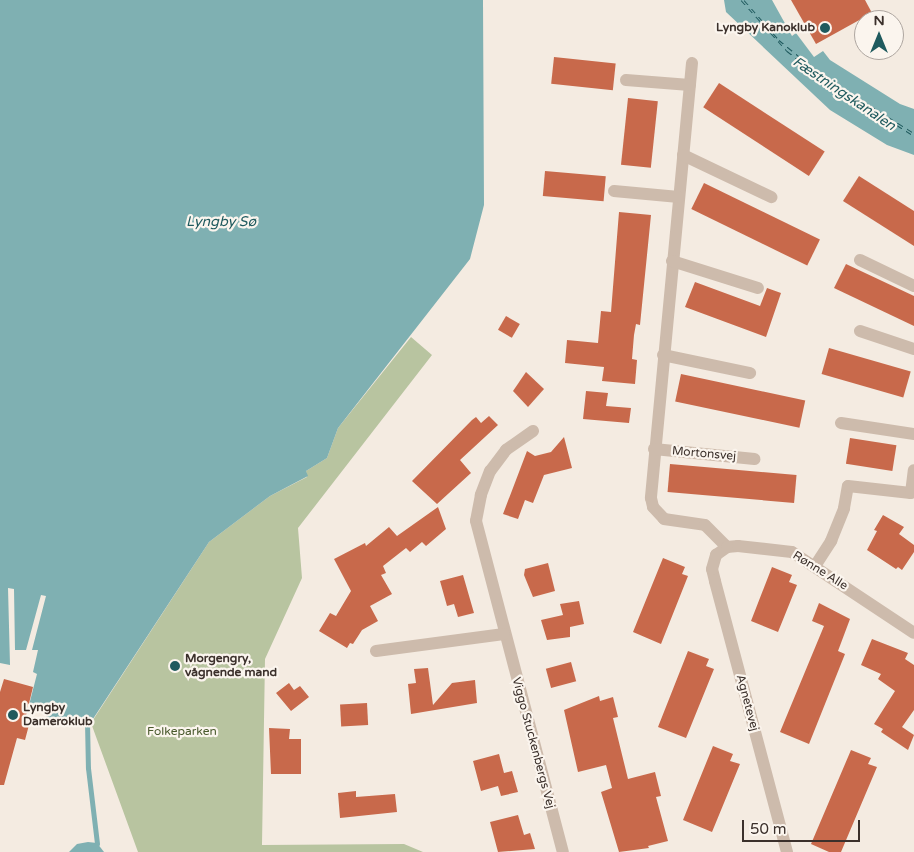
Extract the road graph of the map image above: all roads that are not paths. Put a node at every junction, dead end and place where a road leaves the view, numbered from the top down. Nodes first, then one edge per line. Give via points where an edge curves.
1 (692, 63) dead end
2 (626, 80) dead end
3 (690, 85) junction
4 (683, 155) junction
5 (614, 191) dead end
6 (679, 197) junction
7 (771, 197) dead end
8 (860, 260) dead end
9 (672, 261) junction
10 (914, 286) edge
11 (758, 288) dead end
12 (860, 331) dead end
13 (914, 350) edge
14 (663, 355) junction
15 (750, 374) dead end
16 (841, 423) dead end
17 (533, 431) dead end
18 (914, 434) edge
19 (654, 449) junction
20 (754, 459) dead end
21 (914, 470) edge
22 (727, 547) junction
23 (815, 566) junction
24 (914, 633) edge
25 (504, 634) junction
26 (376, 651) dead end
27 (563, 852) edge
28 (786, 852) edge

1 - 3 street, Mortonsvej
2 - 3 street
3 - 4 street, Mortonsvej
4 - 6 street, Mortonsvej
4 - 7 street
5 - 6 street
6 - 9 street, Mortonsvej
8 - 10 street
9 - 11 street
9 - 14 street, Mortonsvej
12 - 13 street
14 - 15 street
14 - 19 street, Mortonsvej
16 - 18 street
17 - 25 street, Viggo Stuckenbergs Vej via 506,450 490,472 476,521
19 - 20 street, Mortonsvej
19 - 22 street, Mortonsvej via 653,507 664,519 705,525
21 - 23 street via 912,492 848,486 831,541
22 - 23 street, Rønne Alle via 778,549
22 - 28 street, Agnetevej via 716,554 712,569
23 - 24 street, Rønne Alle
25 - 26 street
25 - 27 street, Viggo Stuckenbergs Vej

